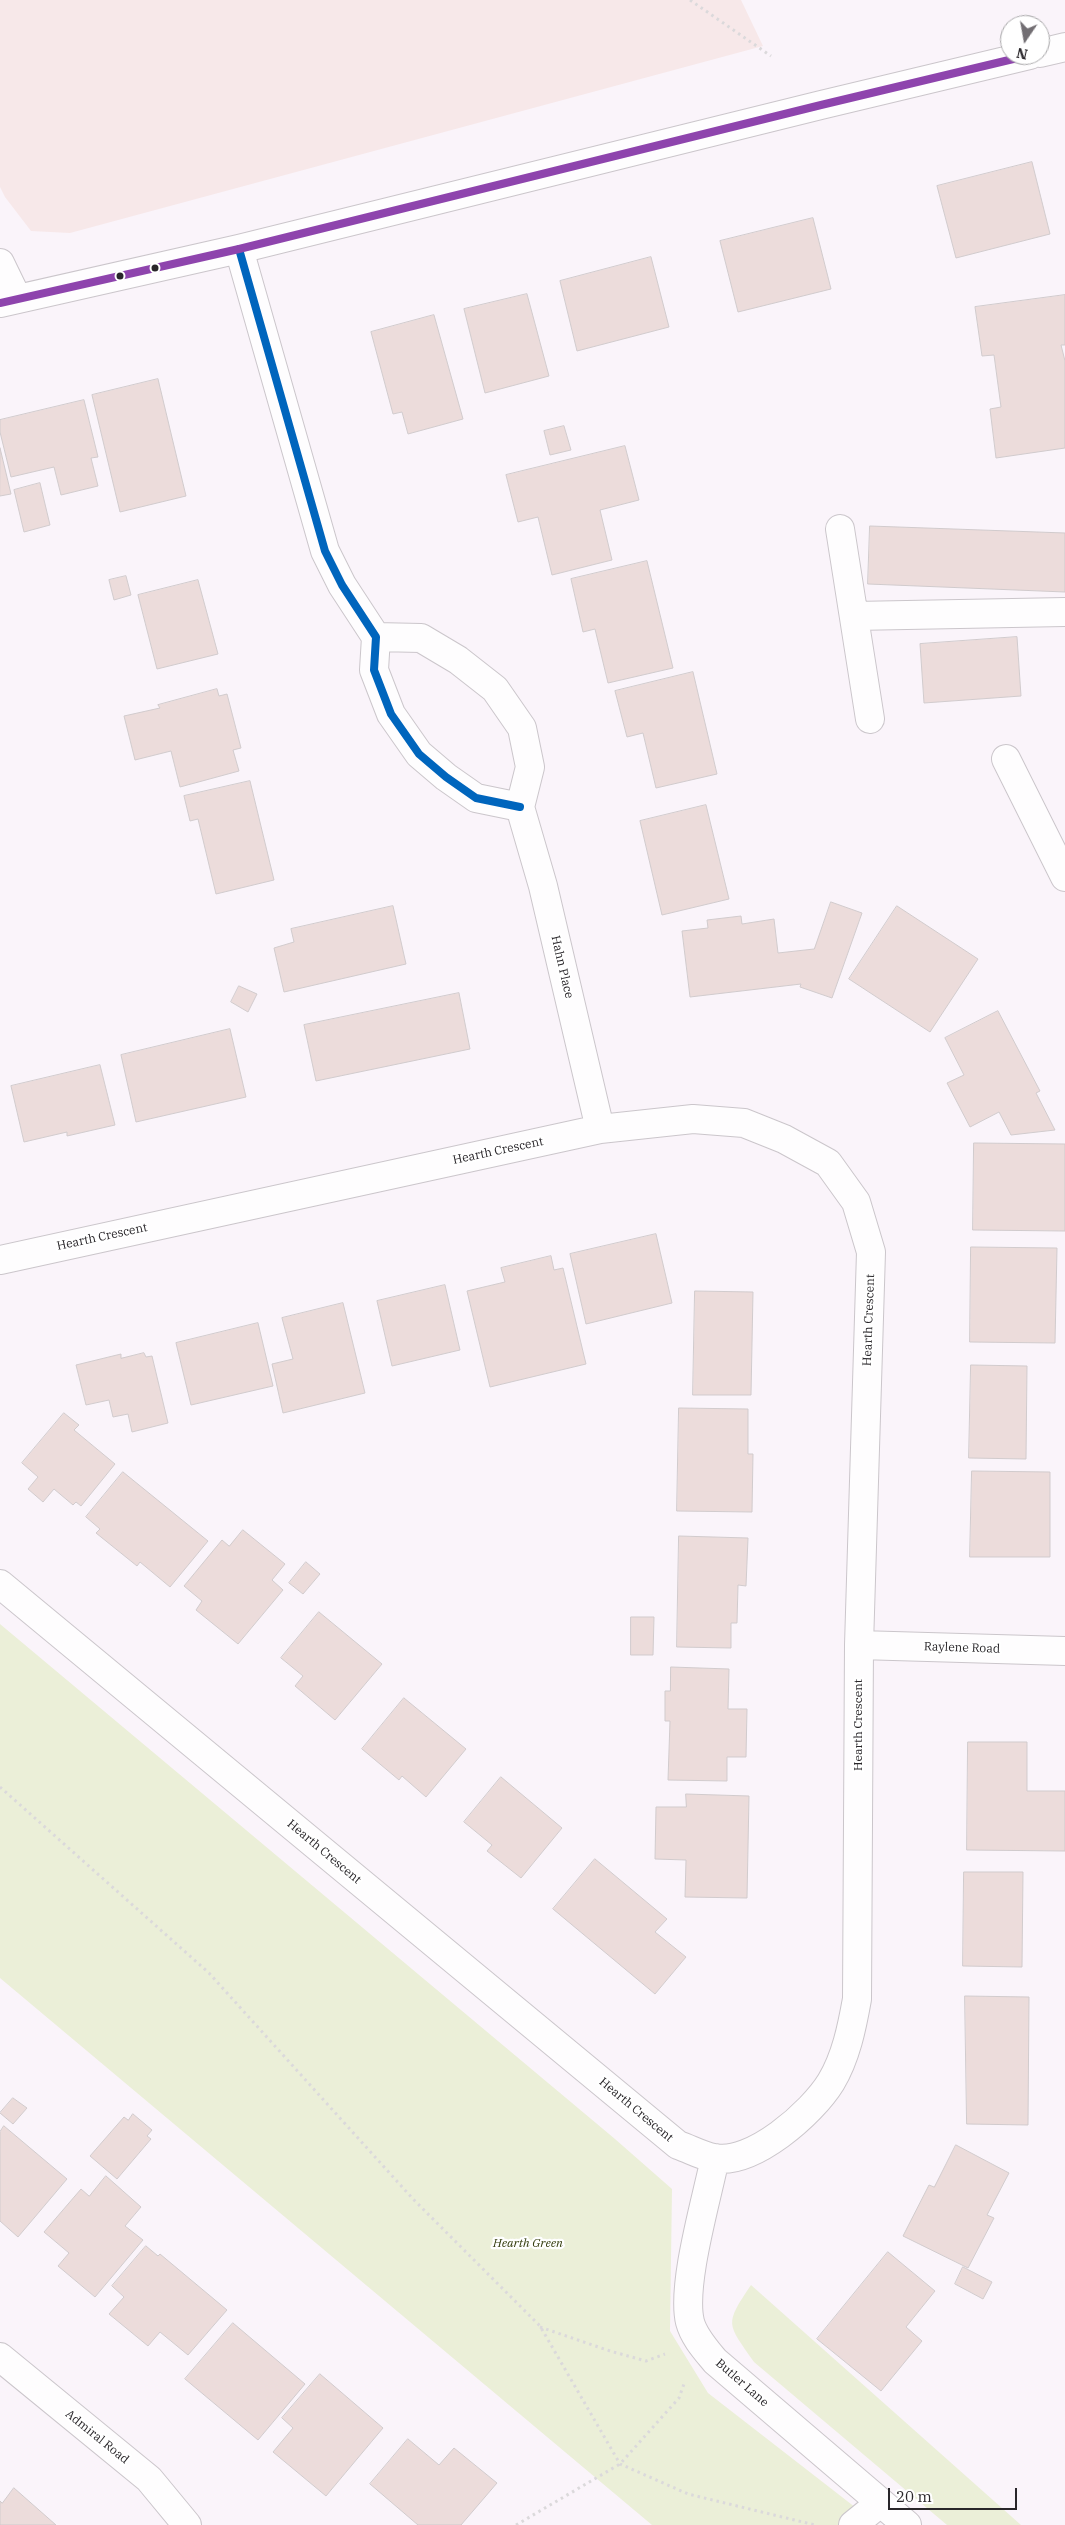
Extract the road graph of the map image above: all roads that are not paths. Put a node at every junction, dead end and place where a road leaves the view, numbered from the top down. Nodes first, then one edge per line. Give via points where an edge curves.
1 (1065, 47) edge
2 (1050, 51) edge
3 (1000, 62) edge
4 (240, 249) junction
5 (0, 263) edge
6 (9, 301) edge
7 (840, 529) dead end
8 (1065, 612) edge
9 (854, 616) junction
10 (376, 637) junction
11 (870, 718) dead end
12 (1006, 759) dead end
13 (520, 807) junction
14 (1065, 877) edge
15 (600, 1129) junction
16 (0, 1260) edge
17 (0, 1584) edge
18 (859, 1645) junction
19 (1065, 1651) edge
20 (715, 2158) junction
21 (0, 2357) edge
22 (880, 2503) junction
23 (186, 2525) edge
24 (853, 2525) edge
25 (907, 2525) edge

1 - 2 street
3 - 4 street
4 - 6 street
4 - 10 street via 325,551 342,585
5 - 6 street
7 - 9 street
8 - 9 street
9 - 11 street
10 - 13 street via 374,670 391,714 419,754 476,798
10 - 13 street via 421,638 495,688 522,728 530,768
12 - 14 street
13 - 15 street, Hahn Place via 543,886
15 - 16 street, Hearth Crescent
15 - 18 street, Hearth Crescent via 693,1119 744,1123 784,1139 828,1163 856,1202 871,1252
17 - 20 street, Hearth Crescent via 678,2145
18 - 19 street, Raylene Road
18 - 20 street, Hearth Crescent via 857,1998 850,2037 831,2082 805,2113 774,2139 738,2157
20 - 22 street, Butler Lane via 688,2288 690,2323 715,2361
21 - 23 street, Admiral Road via 149,2479
22 - 24 street
22 - 25 street, Butler Lane

